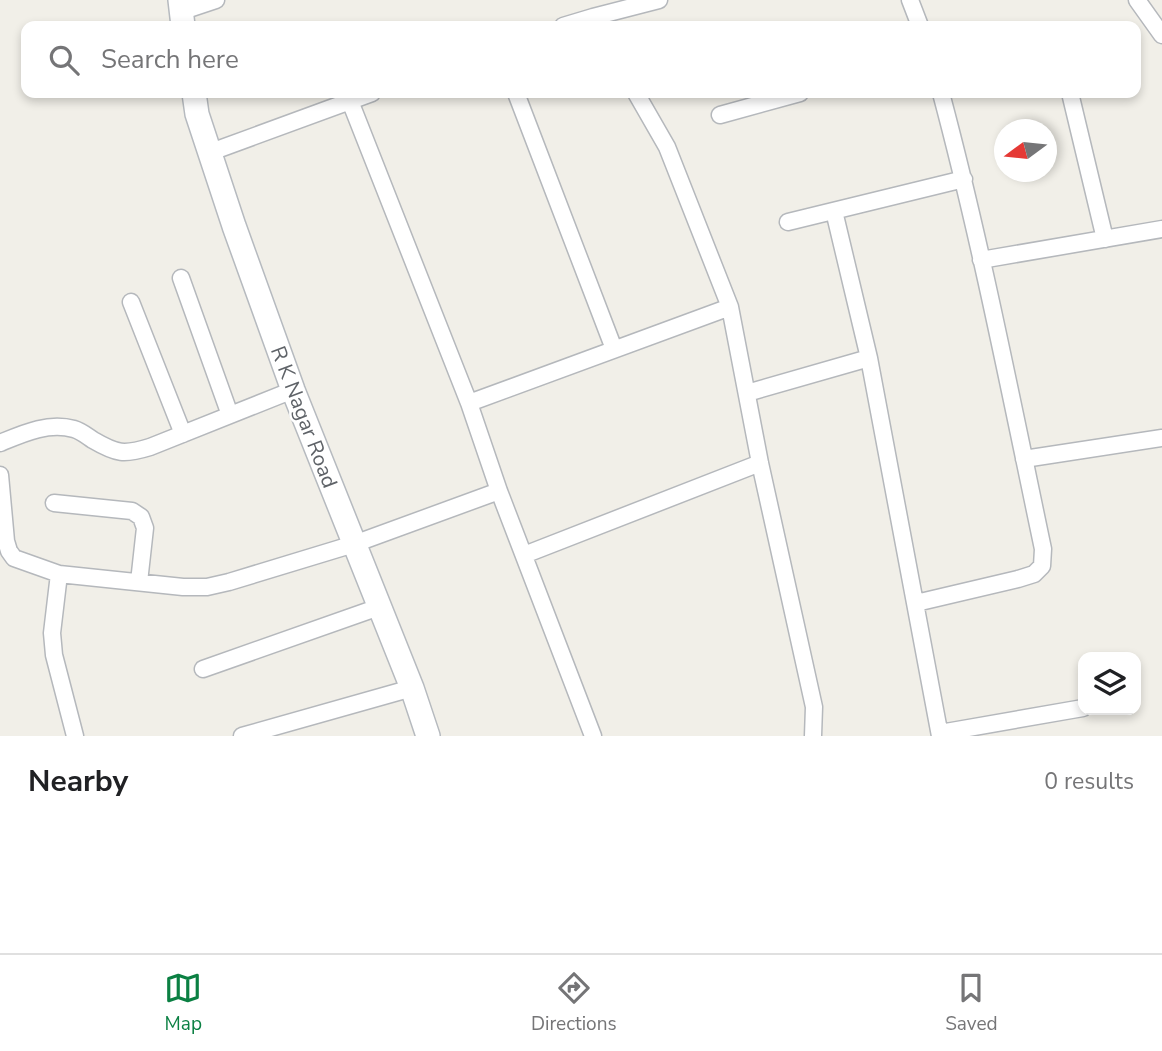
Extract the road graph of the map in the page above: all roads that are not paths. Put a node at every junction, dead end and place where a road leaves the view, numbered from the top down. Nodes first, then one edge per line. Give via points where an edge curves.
1 (216, 0) edge
2 (659, 0) edge
3 (910, 0) edge
4 (1137, 0) edge
5 (181, 13) edge
6 (596, 21) edge
7 (918, 21) edge
8 (1162, 35) edge
9 (195, 98) edge
10 (358, 98) edge
11 (518, 98) edge
12 (639, 98) edge
13 (782, 98) edge
14 (942, 98) edge
15 (1071, 98) edge
16 (350, 101) junction
17 (720, 115) dead end
18 (211, 152) junction
19 (964, 179) junction
20 (834, 211) junction
21 (788, 222) dead end
22 (1162, 229) edge
23 (1105, 239) junction
24 (981, 260) junction
25 (181, 278) dead end
26 (131, 302) dead end
27 (730, 307) junction
28 (614, 349) junction
29 (869, 358) junction
30 (293, 390) junction
31 (747, 393) junction
32 (468, 404) junction
33 (230, 415) junction
34 (183, 434) junction
35 (1162, 438) edge
36 (0, 443) edge
37 (1024, 459) junction
38 (760, 463) junction
39 (0, 475) edge
40 (499, 492) junction
41 (54, 503) dead end
42 (354, 544) junction
43 (524, 555) junction
44 (59, 574) junction
45 (139, 582) junction
46 (916, 603) junction
47 (379, 607) junction
48 (203, 669) dead end
49 (412, 688) junction
50 (1078, 709) edge
51 (940, 735) edge
52 (75, 736) edge
53 (242, 736) edge
54 (428, 736) edge
55 (593, 736) edge
56 (813, 736) edge

1 - 5 street
2 - 6 street
3 - 7 street
4 - 8 street
9 - 18 main road, R K Nagar Road
10 - 16 street
11 - 28 street
12 - 27 street via 667,147
13 - 17 street
14 - 19 street
15 - 23 street
16 - 18 street
16 - 32 street
18 - 30 main road, R K Nagar Road
19 - 20 street
19 - 24 street
20 - 21 street
20 - 29 street
22 - 23 street
23 - 24 street
24 - 37 street
25 - 33 street
26 - 34 street
27 - 28 street
27 - 31 street
28 - 32 street
29 - 31 street
29 - 46 street
30 - 33 street
30 - 42 main road, R K Nagar Road
31 - 38 street
32 - 40 street
33 - 34 street
34 - 36 street via 131,453 111,450 76,429 53,426
35 - 37 street
37 - 46 street via 1043,550 1042,566 1018,579
38 - 43 street
38 - 56 street via 814,707
39 - 44 street via 9,551 14,558
40 - 42 street
40 - 43 street
41 - 45 street via 132,510 141,517 145,528
42 - 45 street via 208,587
42 - 47 main road, R K Nagar Road
43 - 55 street
44 - 45 street
44 - 52 street via 54,655
46 - 51 street
47 - 48 street
47 - 49 main road, R K Nagar Road
49 - 53 street
49 - 54 main road, R K Nagar Road
50 - 51 street

